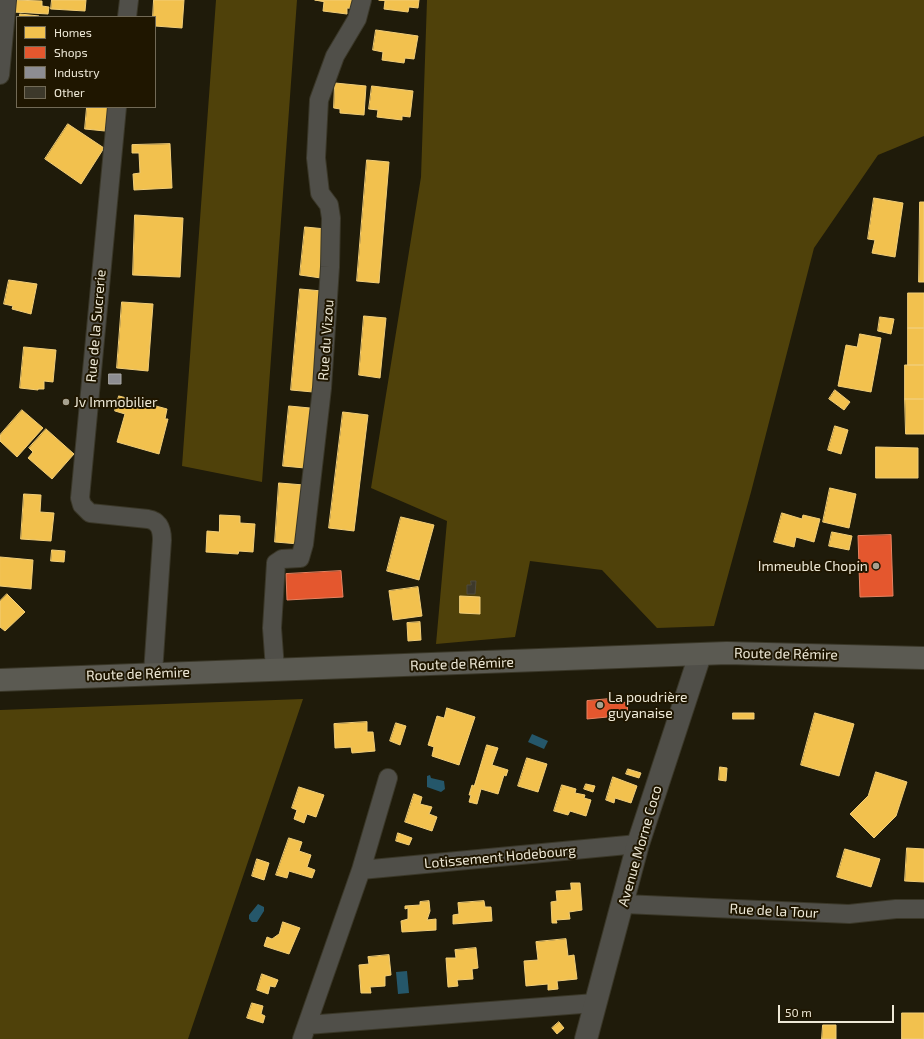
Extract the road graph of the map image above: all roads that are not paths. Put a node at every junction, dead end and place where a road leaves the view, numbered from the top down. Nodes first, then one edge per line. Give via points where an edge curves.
1 (7, 0) edge
2 (129, 0) edge
3 (362, 0) edge
4 (127, 16) edge
5 (0, 74) edge
6 (116, 108) edge
7 (700, 655) junction
8 (924, 658) edge
9 (275, 670) junction
10 (153, 673) junction
11 (0, 680) edge
12 (388, 778) dead end
13 (638, 844) junction
14 (361, 870) junction
15 (624, 904) junction
16 (924, 909) edge
17 (595, 1003) junction
18 (304, 1032) edge
19 (586, 1039) edge

1 - 5 street
2 - 4 street
3 - 9 street, Rue du Vizou via 357,19 335,56 319,100 316,158 320,193 329,205 331,218 329,294 322,388 304,544 300,558 282,559 276,563 272,628
6 - 10 street, Rue de la Sucrerie via 80,498 82,505 90,513 148,518 160,526 162,540
7 - 8 main road, Route de Rémire via 807,654
7 - 9 main road, Route de Rémire
7 - 13 street, Avenue Morne Coco
9 - 10 main road, Route de Rémire
10 - 11 main road, Route de Rémire
12 - 14 street
13 - 14 street, Lotissement Hodebourg
13 - 15 street, Avenue Morne Coco
14 - 18 street
15 - 16 street, Rue de la Tour via 850,914
15 - 17 street, Avenue Morne Coco
17 - 18 street
17 - 19 street, Avenue Morne Coco

